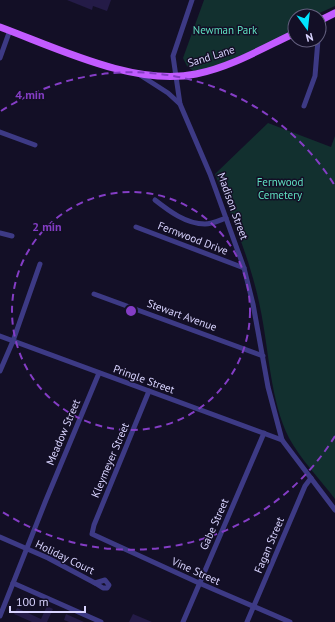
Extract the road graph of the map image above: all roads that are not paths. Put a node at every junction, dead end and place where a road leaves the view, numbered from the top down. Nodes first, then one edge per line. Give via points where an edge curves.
1 (192, 0) edge
2 (0, 27) edge
3 (10, 30) junction
4 (287, 37) edge
5 (317, 48) edge
6 (0, 58) edge
7 (140, 74) junction
8 (176, 76) junction
9 (180, 104) junction
10 (304, 106) dead end
11 (0, 132) edge
12 (35, 145) dead end
13 (156, 200) dead end
14 (226, 218) junction
15 (136, 227) dead end
16 (0, 233) edge
17 (12, 236) dead end
18 (40, 264) dead end
19 (244, 268) junction
20 (94, 294) dead end
21 (0, 336) edge
22 (13, 341) junction
23 (263, 356) junction
24 (0, 371) edge
25 (99, 373) junction
26 (149, 391) junction
27 (264, 434) junction
28 (282, 440) junction
29 (311, 478) junction
30 (335, 510) edge
31 (94, 536) joint
32 (0, 537) edge
33 (27, 549) junction
34 (14, 583) junction
35 (95, 583) dead end
36 (199, 583) junction
37 (2, 603) edge
38 (254, 606) junction
39 (0, 616) edge
40 (101, 622) edge
41 (183, 622) edge
42 (247, 622) edge
43 (290, 622) edge

1 - 8 street, Madison Street via 174,51 173,64
2 - 3 main road
3 - 6 street
3 - 7 main road via 92,61
4 - 8 main road, Sand Lane via 226,65 197,74
5 - 10 street via 315,76
7 - 8 main road
7 - 9 street
8 - 9 street, Madison Street
9 - 14 street, Madison Street via 198,143
11 - 12 street
13 - 14 street via 171,213 199,223 210,223
14 - 19 street, Madison Street
15 - 19 street, Fernwood Drive
16 - 17 street
18 - 22 street
19 - 23 street, Madison Street
20 - 23 street, Stewart Avenue
21 - 22 street, Pringle Street
22 - 24 street
22 - 25 street, Pringle Street
23 - 28 street, Madison Street
25 - 26 street, Pringle Street
25 - 33 street, Meadow Street
26 - 27 street, Pringle Street
26 - 31 street, Kleymeyer Street via 94,525
27 - 28 street, Pringle Street
27 - 36 street, Gabe Street
28 - 29 street, Madison Street
29 - 30 street, Madison Street
29 - 38 street, Fagan Street via 305,486
31 - 36 street, Vine Street
32 - 33 street, Holiday Court
33 - 34 street
33 - 35 street, Holiday Court
34 - 37 street
34 - 40 street
36 - 38 street, Vine Street
36 - 41 street, Gabe Street
37 - 39 street
38 - 42 street, Fagan Street
38 - 43 street, Vine Street

